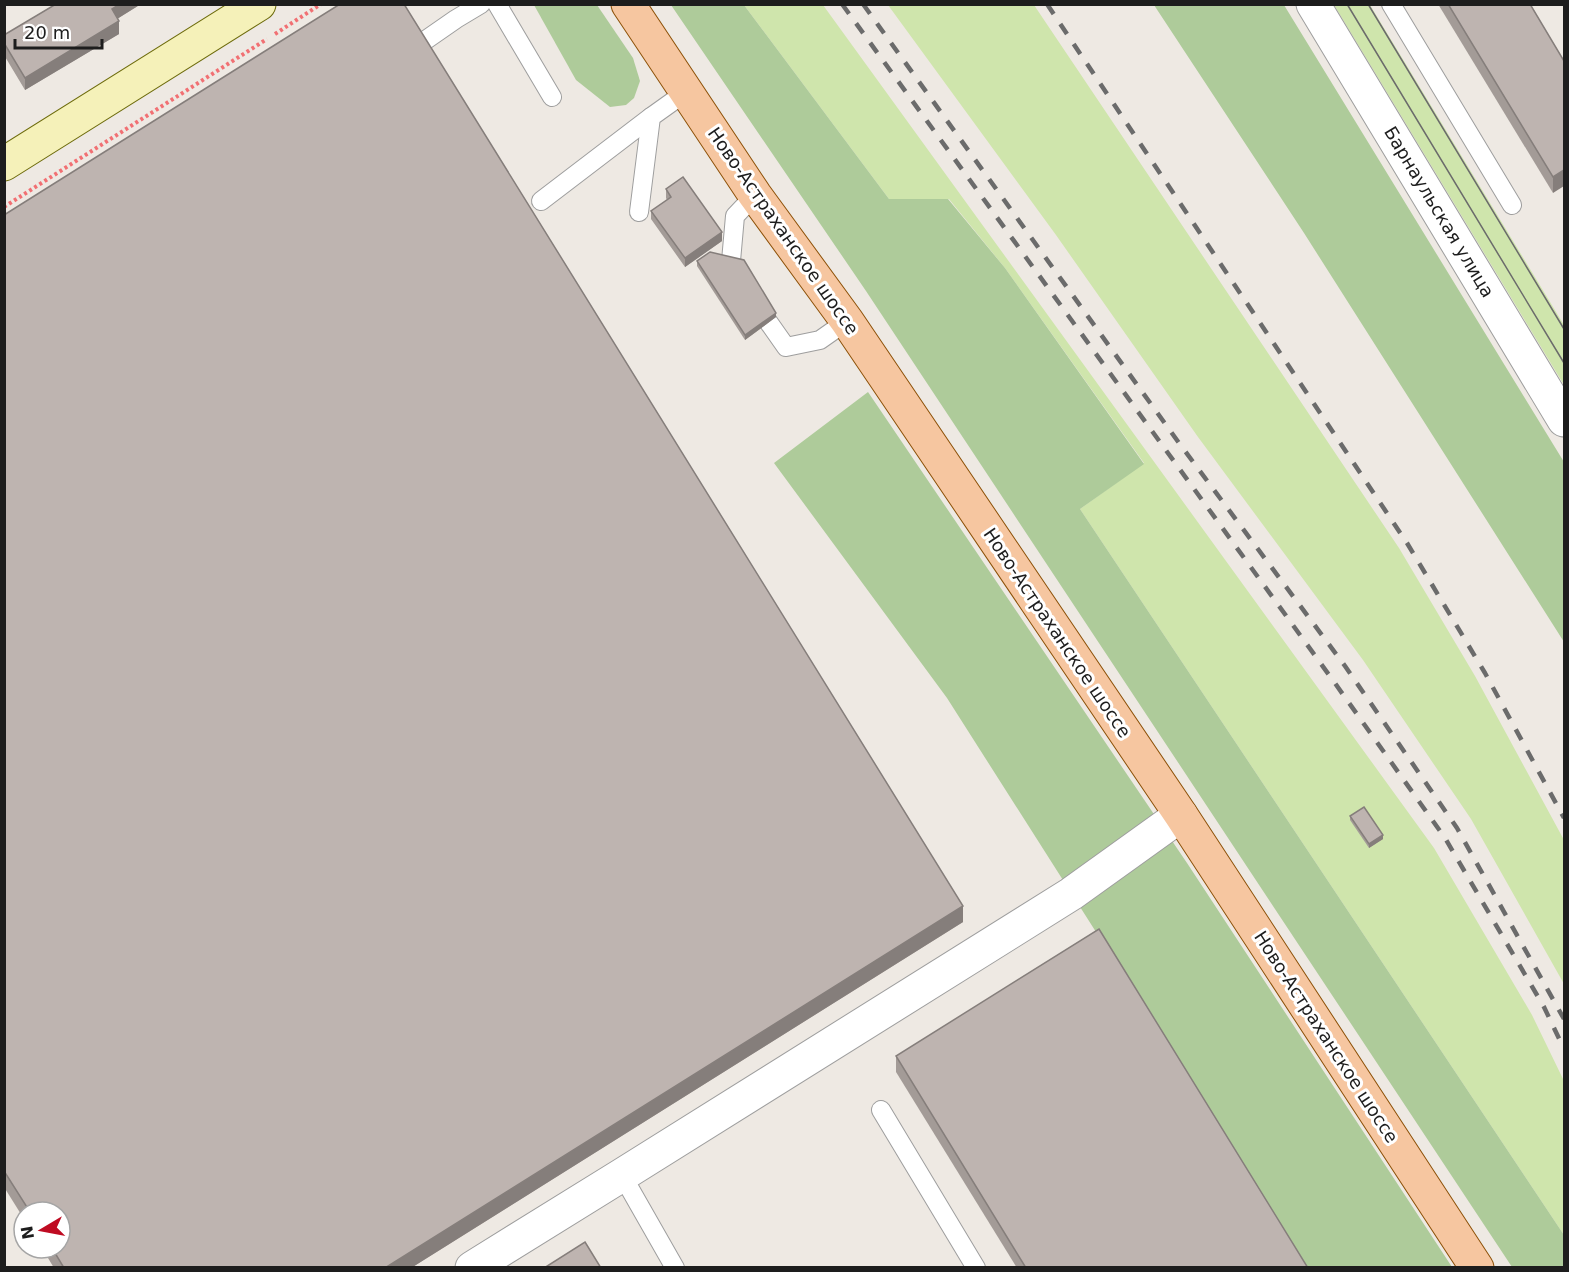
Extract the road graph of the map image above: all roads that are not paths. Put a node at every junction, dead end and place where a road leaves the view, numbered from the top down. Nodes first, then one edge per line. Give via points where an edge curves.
1 (259, 4) edge
2 (481, 4) edge
3 (497, 4) edge
4 (628, 4) edge
5 (1312, 4) edge
6 (1390, 4) edge
7 (420, 44) edge
8 (686, 92) junction
9 (552, 97) dead end
10 (651, 117) junction
11 (4, 164) edge
12 (755, 195) junction
13 (541, 201) dead end
14 (1512, 205) dead end
15 (639, 212) dead end
16 (847, 321) junction
17 (1564, 420) edge
18 (1181, 815) junction
19 (881, 1110) dead end
20 (622, 1175) junction
21 (472, 1268) edge
22 (675, 1268) edge
23 (976, 1268) edge
24 (1477, 1268) edge

1 - 11 street
2 - 7 lane
3 - 9 lane
4 - 8 main road, Ново-Астраханское шоссе
5 - 17 street, Барнаульская улица
6 - 14 lane
8 - 10 lane
8 - 12 main road, Ново-Астраханское шоссе
10 - 13 lane
10 - 15 lane
12 - 16 main road, Ново-Астраханское шоссе
12 - 16 lane via 735,216 731,261 736,275 786,347 820,340
16 - 18 main road, Ново-Астраханское шоссе
18 - 20 street via 1071,894
18 - 24 main road, Ново-Астраханское шоссе
19 - 23 lane
20 - 21 street
20 - 22 lane

